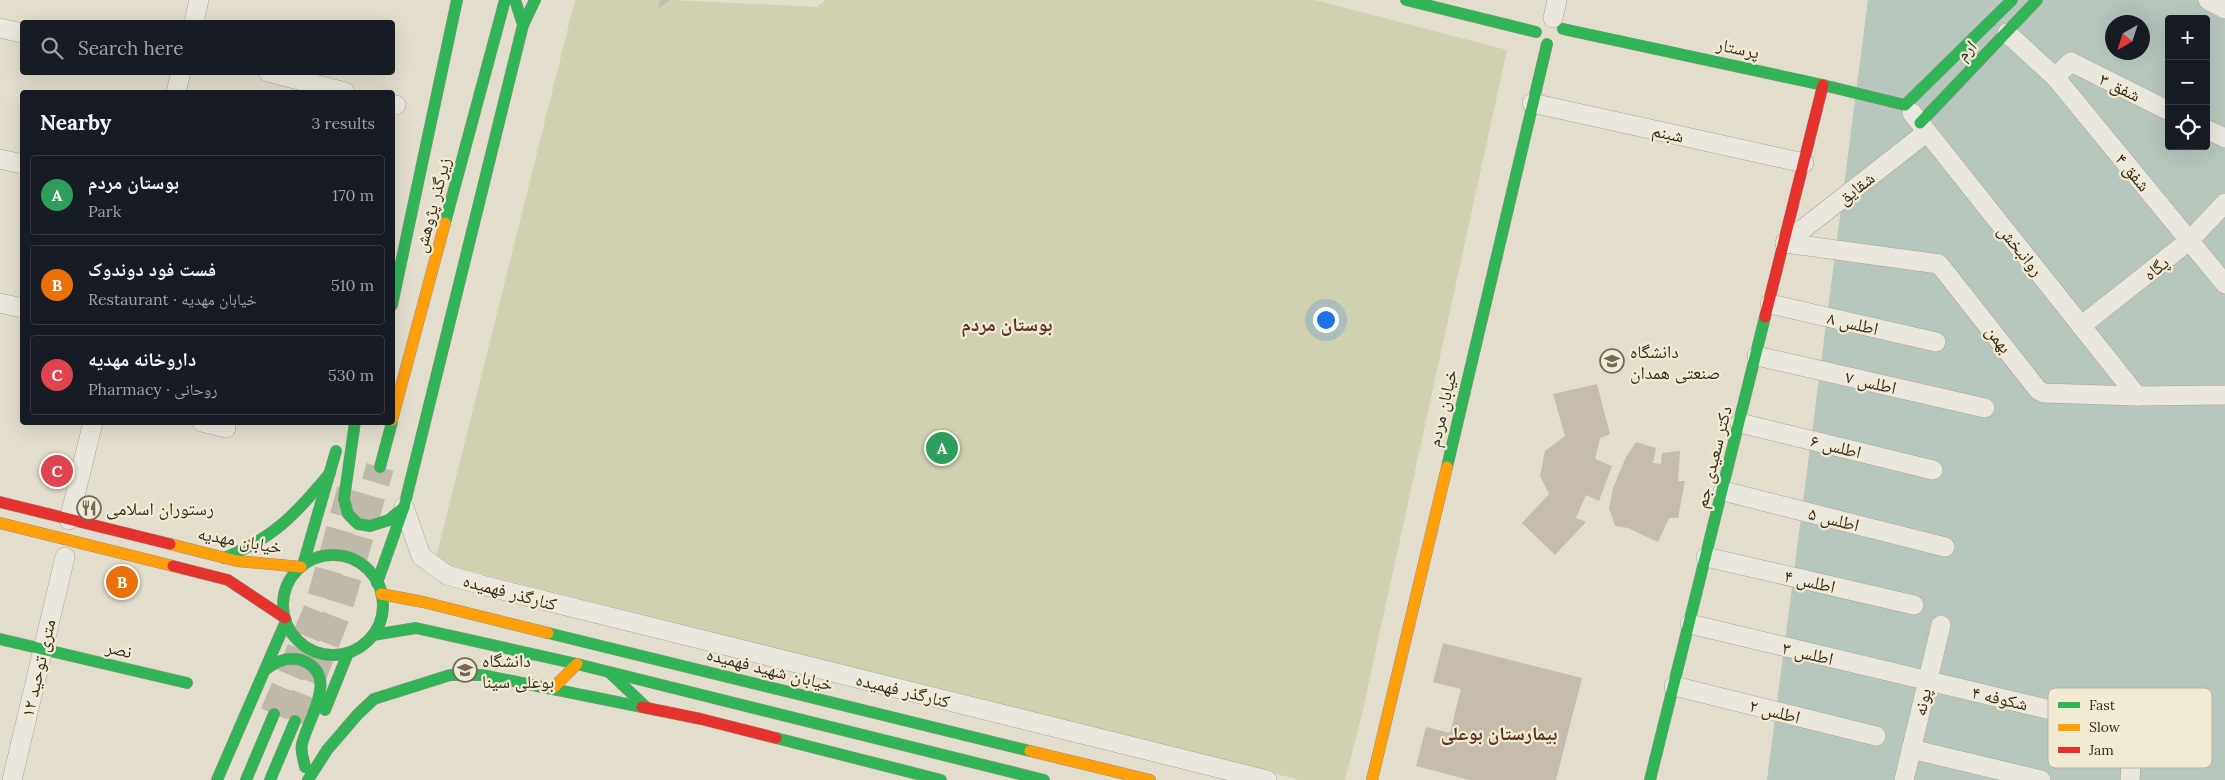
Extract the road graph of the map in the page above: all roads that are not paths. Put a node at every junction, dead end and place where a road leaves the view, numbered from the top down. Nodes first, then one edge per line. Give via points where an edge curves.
1 (199, 0) edge
2 (457, 0) edge
3 (505, 0) edge
4 (515, 0) edge
5 (535, 0) edge
6 (1406, 0) edge
7 (2012, 0) edge
8 (2038, 0) edge
9 (2208, 0) edge
10 (2225, 9) edge
11 (1558, 16) edge
12 (194, 20) edge
13 (523, 25) junction
14 (0, 28) edge
15 (1536, 32) junction
16 (20, 33) edge
17 (2007, 33) junction
18 (1547, 44) junction
19 (180, 75) edge
20 (280, 75) edge
21 (2055, 77) junction
22 (1823, 85) junction
23 (176, 90) edge
24 (337, 90) edge
25 (424, 98) dead end
26 (1532, 103) junction
27 (1906, 105) junction
28 (2165, 109) edge
29 (1923, 128) junction
30 (2210, 131) edge
31 (2225, 138) edge
32 (0, 159) edge
33 (1804, 163) junction
34 (20, 164) edge
35 (2225, 203) edge
36 (2190, 240) junction
37 (1785, 243) junction
38 (2225, 284) edge
39 (395, 291) edge
40 (0, 303) edge
41 (1770, 304) junction
42 (20, 308) edge
43 (2081, 326) junction
44 (1936, 342) dead end
45 (1757, 356) junction
46 (2225, 394) edge
47 (2137, 396) junction
48 (1985, 408) dead end
49 (395, 410) edge
50 (1740, 423) junction
51 (91, 425) edge
52 (214, 425) edge
53 (354, 425) edge
54 (391, 425) edge
55 (226, 428) dead end
56 (366, 430) dead end
57 (341, 431) edge
58 (359, 462) dead end
59 (380, 468) tunnel mouth
60 (1933, 470) dead end
61 (330, 473) junction
62 (1723, 491) junction
63 (0, 502) edge
64 (404, 507) junction
65 (69, 520) junction
66 (0, 523) edge
67 (1945, 546) dead end
68 (65, 557) dead end
69 (1706, 557) junction
70 (224, 558) junction
71 (302, 566) junction
72 (380, 588) junction
73 (1914, 605) dead end
74 (285, 620) junction
75 (1690, 624) junction
76 (1941, 624) dead end
77 (373, 635) junction
78 (0, 639) edge
79 (43, 649) junction
80 (348, 653) junction
81 (577, 664) junction
82 (265, 670) junction
83 (609, 672) junction
84 (1927, 681) junction
85 (187, 683) dead end
86 (1674, 686) junction
87 (553, 688) junction
88 (646, 707) junction
89 (2048, 710) edge
90 (274, 714) tunnel mouth
91 (295, 722) tunnel mouth
92 (1876, 736) dead end
93 (1911, 749) junction
94 (305, 767) junction
95 (12, 780) edge
96 (217, 780) edge
97 (246, 780) edge
98 (270, 780) edge
99 (300, 780) edge
100 (308, 780) edge
101 (941, 780) edge
102 (1044, 780) edge
103 (1150, 780) edge
104 (1267, 780) edge
105 (1372, 780) edge
106 (1650, 780) edge
107 (1904, 780) edge
108 (2041, 780) edge

1 - 12 street
2 - 25 main road
2 - 39 main road, زیرگذر پژوهش
3 - 49 main road, زیرگذر پژوهش
4 - 13 main road
5 - 13 main road
6 - 15 main road
7 - 27 main road, ارم
8 - 17 main road, ارم
9 - 10 street
11 - 15 main road via 1544,18
11 - 18 main road via 1559,40
11 - 22 main road, پرستار
13 - 64 main road
14 - 16 street
15 - 18 main road
17 - 21 street, شفق ۴
17 - 29 main road, ارم
18 - 26 main road, خیابان مردم
19 - 23 street
20 - 24 street
21 - 28 street, شفق ۳ via 2072,62
21 - 36 street, شفق ۴
22 - 27 main road, پرستار
22 - 33 main road, دکتر سعیدی جم
26 - 33 street, شبنم
26 - 105 main road, خیابان مردم
27 - 29 street, روانبخش
29 - 37 street, شقایق
29 - 43 street, روانبخش
30 - 31 street
32 - 34 street
33 - 37 main road, دکتر سعیدی جم
35 - 36 street, پگاه
36 - 38 street, شفق ۴
36 - 43 street, پگاه
37 - 41 main road, دکتر سعیدی جم
37 - 47 street, بهمن via 1939,264 2038,390 2051,394
40 - 42 street
41 - 44 street, اطلس ۸
41 - 45 main road, دکتر سعیدی جم
43 - 47 street, روانبخش
45 - 48 street, اطلس ۷
45 - 50 main road, دکتر سعیدی جم
46 - 47 street, بهمن
50 - 60 street, اطلس ۶
50 - 62 main road, دکتر سعیدی جم
51 - 65 street
52 - 55 street
53 - 64 main road via 344,500 348,514 358,524 370,526 389,520
54 - 59 main road, زیرگذر پژوهش
56 - 58 main road
57 - 61 main road
61 - 70 main road via 282,528 254,546
61 - 71 main road
62 - 67 street, اطلس ۵
62 - 69 main road, دکتر سعیدی جم
63 - 65 main road, خیابان مهدیه
64 - 72 main road
64 - 104 street, کنارگذر فهمیده via 421,556 447,574
65 - 70 main road, خیابان مهدیه
66 - 74 main road via 228,580
68 - 79 street, ۱۲ متری توحید
69 - 73 street, اطلس ۴
69 - 75 main road, دکتر سعیدی جم
70 - 71 main road, خیابان مهدیه
71 - 72 main road via 332,555 348,558 362,565
71 - 74 main road via 291,577 285,590
72 - 77 main road via 383,608
72 - 103 main road, خیابان شهید فهمیده via 424,602
74 - 80 main road via 304,646 318,653
74 - 82 main road
75 - 84 street, اطلس ۳
75 - 86 main road, دکتر سعیدی جم
76 - 84 street, پونه
77 - 80 main road
77 - 81 main road via 416,628
78 - 79 main road, نصر
79 - 85 main road, نصر
79 - 95 street, ۱۲ متری توحید
80 - 94 main road
81 - 83 main road
81 - 87 main road
82 - 94 main road via 273,663 294,658 313,666 320,678 321,693 301,746
82 - 96 main road
83 - 88 main road
83 - 102 main road
84 - 89 street, شکوفه ۴
84 - 93 street, پونه
86 - 92 street, اطلس ۲
86 - 106 main road, دکتر سعیدی جم
87 - 88 main road
87 - 100 main road via 482,675 450,675 374,699 326,750
88 - 101 main road
90 - 97 main road
91 - 98 main road
93 - 107 street, پونه
93 - 108 street
94 - 99 main road

